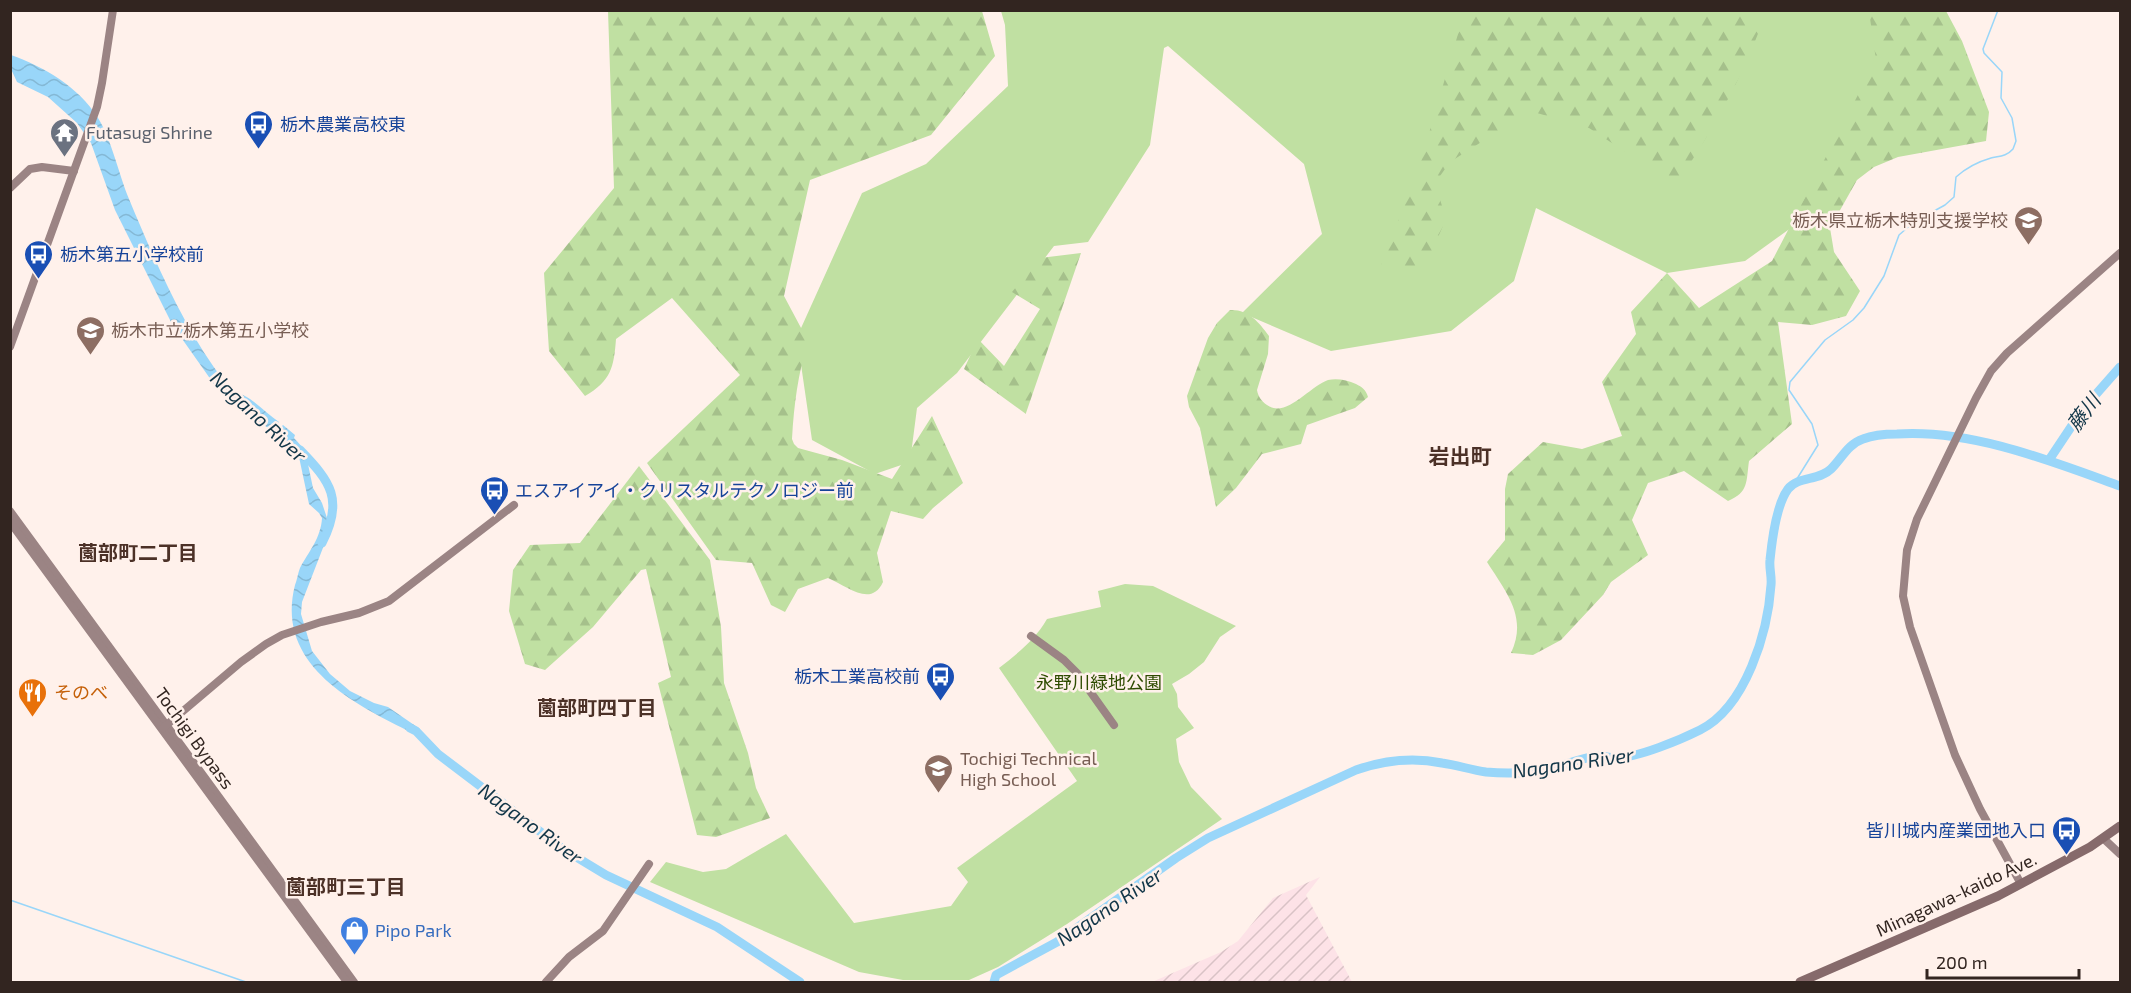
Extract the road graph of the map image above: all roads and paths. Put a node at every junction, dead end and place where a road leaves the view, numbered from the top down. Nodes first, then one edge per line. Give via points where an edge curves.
1 (113, 10) edge
2 (74, 171) junction
3 (10, 188) edge
4 (2121, 253) edge
5 (10, 347) edge
6 (514, 505) dead end
7 (10, 511) edge
8 (10, 522) edge
9 (1031, 636) dead end
10 (1114, 725) dead end
11 (164, 727) junction
12 (2121, 826) edge
13 (2104, 838) junction
14 (2121, 854) edge
15 (649, 864) dead end
16 (2021, 884) junction
17 (347, 982) edge
18 (354, 982) edge
19 (546, 982) edge
20 (1800, 982) edge

1 - 2 street via 97,107
2 - 3 street via 30,168
2 - 5 street
4 - 16 street via 1999,361 1941,469 1910,537 1905,563 1902,596 1910,627 1955,755
6 - 11 street via 389,601 359,614 286,634 267,644
7 - 11 street, Tochigi Bypass
8 - 11 street, Tochigi Bypass
9 - 10 street via 1077,673
11 - 17 street, Tochigi Bypass
11 - 18 street, Tochigi Bypass
12 - 13 main road, Minagawa-kaido Ave.
13 - 14 street
13 - 16 main road, Minagawa-kaido Ave.
15 - 19 street via 603,931
16 - 20 main road, Minagawa-kaido Ave.

